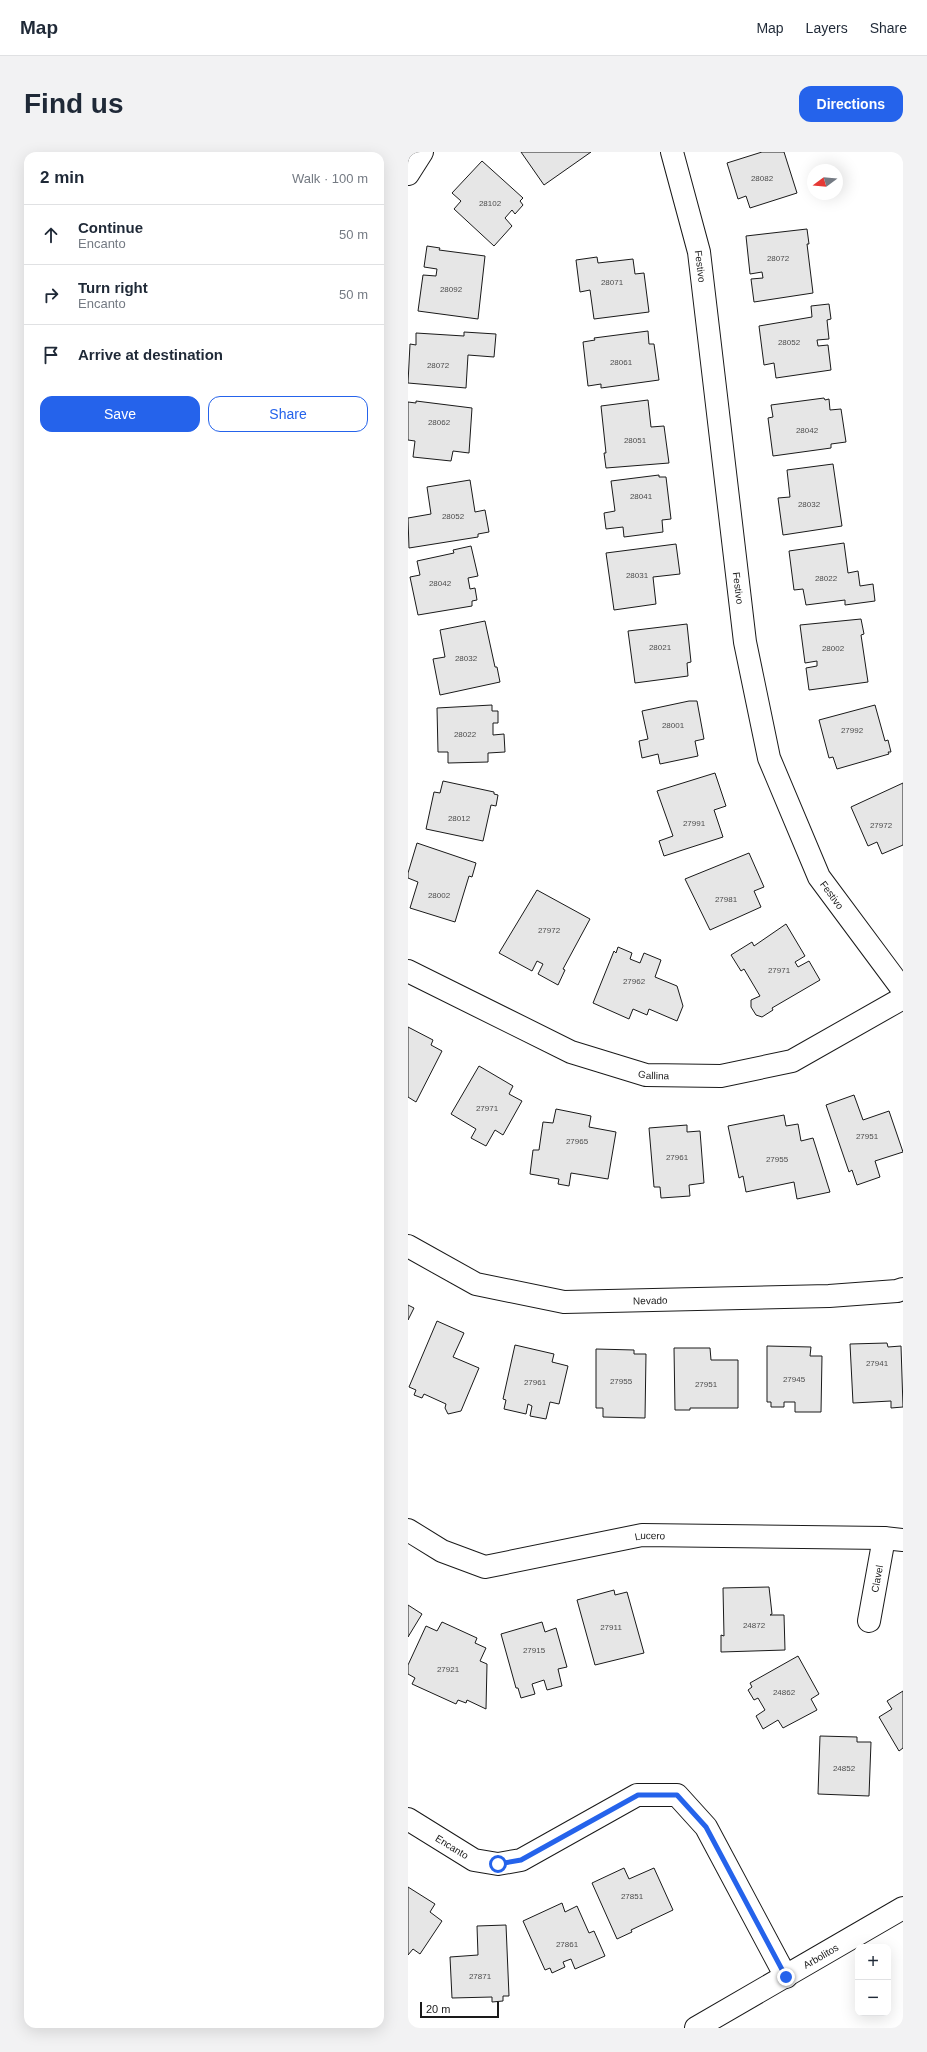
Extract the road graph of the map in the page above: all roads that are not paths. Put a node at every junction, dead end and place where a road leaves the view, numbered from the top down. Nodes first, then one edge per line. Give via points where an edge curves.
1 (422, 152) edge
2 (672, 152) edge
3 (408, 174) edge
4 (408, 970) edge
5 (903, 990) edge
6 (903, 998) edge
7 (408, 1246) edge
8 (903, 1289) edge
9 (408, 1530) edge
10 (894, 1539) edge
11 (869, 1621) dead end
12 (408, 1819) edge
13 (903, 1908) edge
14 (786, 1977) junction
15 (696, 2028) edge

1 - 3 street
2 - 5 street, Festivo via 699,252 745,642 769,758 819,877
4 - 6 street, Gallina via 571,1052 646,1075 721,1076 792,1061
7 - 8 street, Nevado via 476,1284 564,1302 829,1296
9 - 10 street, Lucero via 442,1551 485,1567 642,1535
10 - 11 street, Clavel
12 - 14 street, Encanto via 474,1860 498,1864 521,1860 638,1795 677,1795 706,1827
13 - 14 street, Arbolitos
14 - 15 street, Arbolitos

